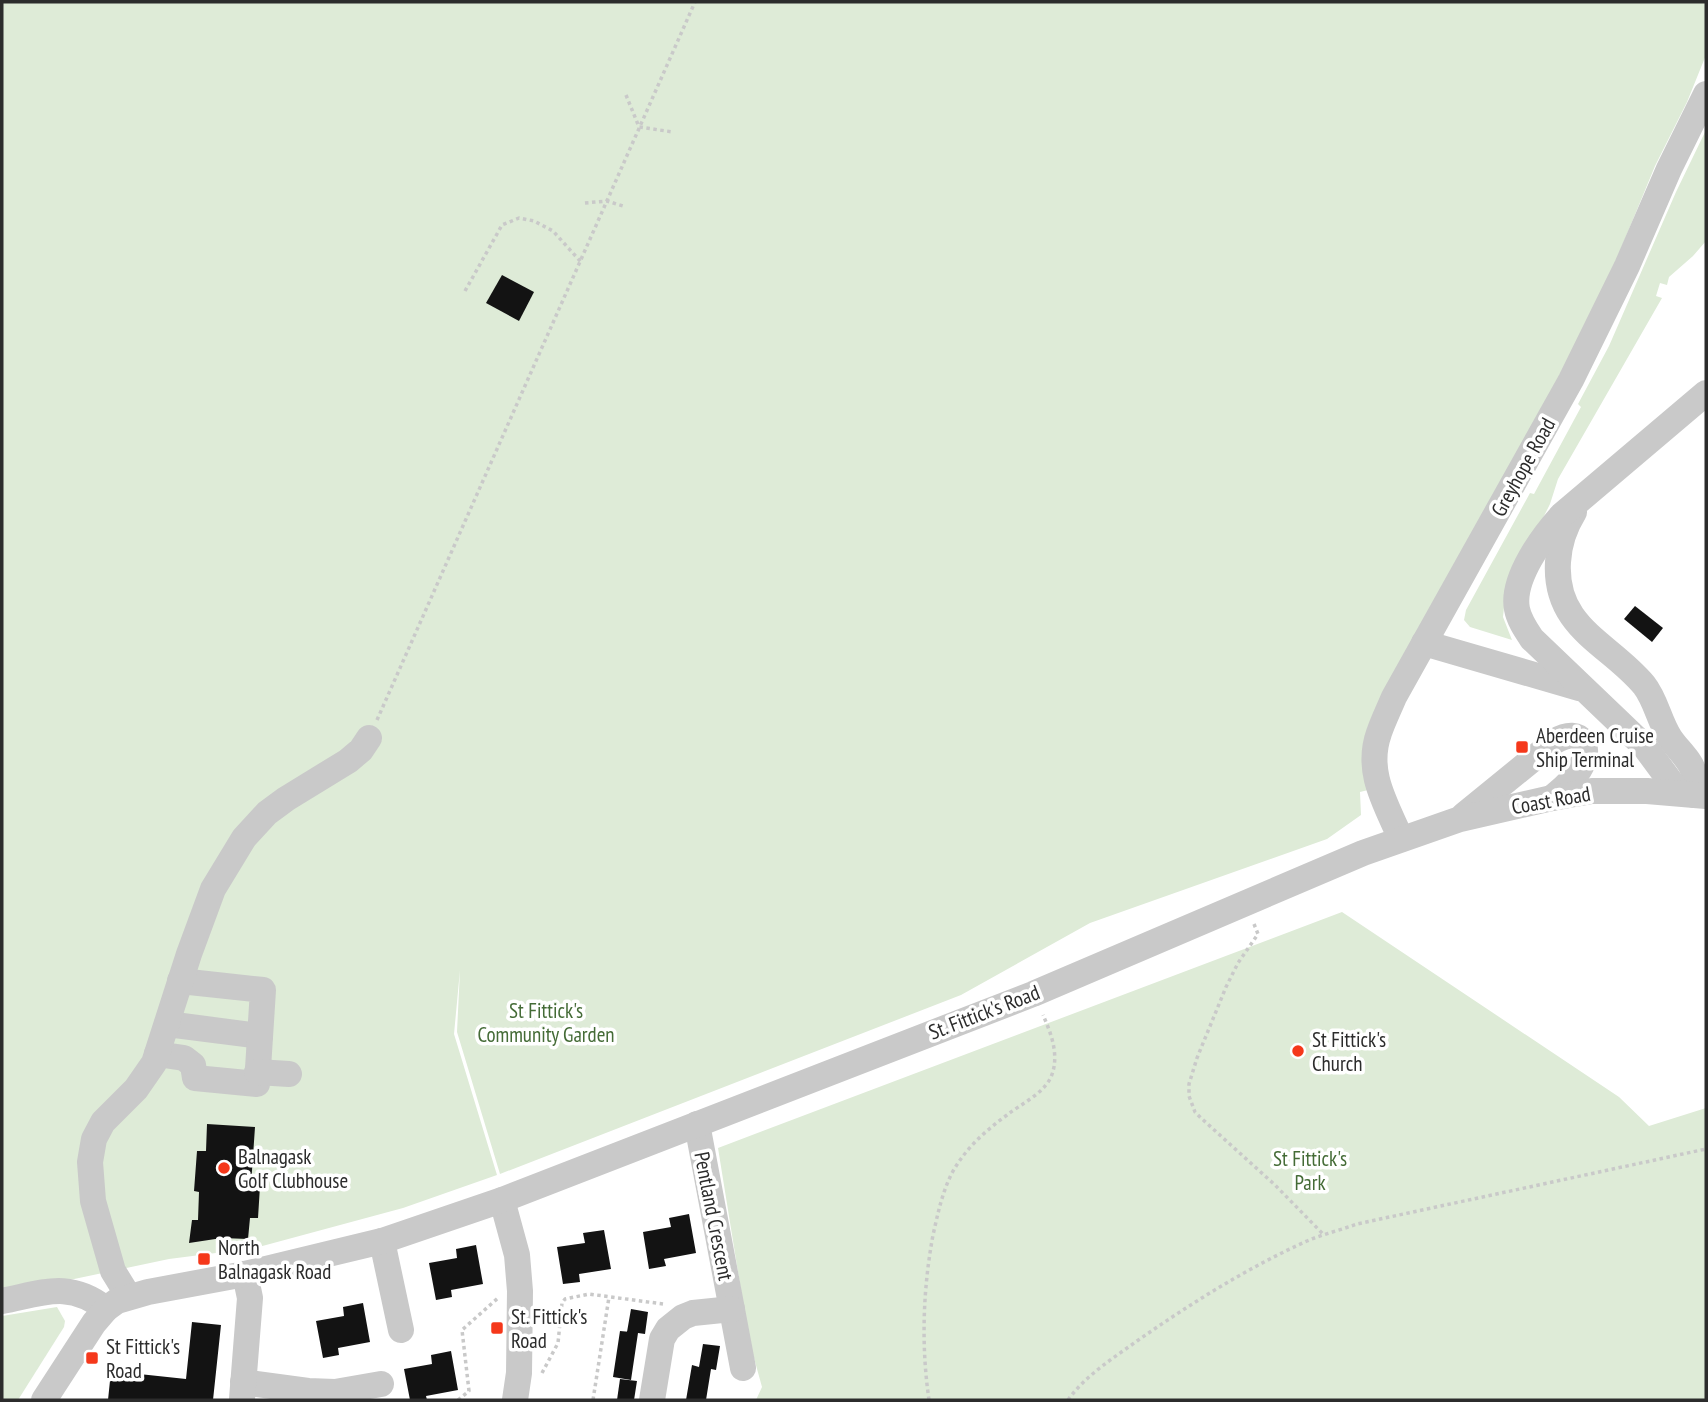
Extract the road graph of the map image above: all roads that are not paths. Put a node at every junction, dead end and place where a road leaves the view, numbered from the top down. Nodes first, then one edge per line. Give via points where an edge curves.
1 (1706, 94) edge
2 (1706, 393) edge
3 (1586, 495) junction
4 (1424, 643) junction
5 (1584, 690) junction
6 (369, 738) road end
7 (1676, 746) junction
8 (1706, 767) edge
9 (1693, 795) edge
10 (1552, 798) junction
11 (1460, 819) junction
12 (1401, 839) junction
13 (180, 981) junction
14 (167, 1024) junction
15 (260, 1036) junction
16 (157, 1054) junction
17 (257, 1072) junction
18 (289, 1074) dead end
19 (697, 1124) junction
20 (502, 1200) junction
21 (382, 1241) junction
22 (245, 1274) junction
23 (2, 1301) edge
24 (118, 1303) junction
25 (732, 1309) junction
26 (401, 1330) dead end
27 (743, 1368) dead end
28 (381, 1384) dead end
29 (243, 1391) edge
30 (44, 1400) edge
31 (515, 1400) edge
32 (653, 1400) edge

1 - 4 street, Greyhope Road via 1571,380
2 - 3 street
3 - 5 street via 1546,533 1521,579 1516,602 1532,639
3 - 7 street via 1561,538 1558,567 1563,599 1581,628 1645,686
4 - 5 street
4 - 12 street, Greyhope Road via 1376,741 1378,787
5 - 9 street
6 - 13 street via 348,761 267,813 244,838 214,889
7 - 8 street
7 - 9 street via 1694,773
9 - 10 street, Coast Road via 1604,791
10 - 11 street, Coast Road
10 - 11 street via 1584,761 1584,744 1576,737 1566,735 1555,741
11 - 12 street, Coast Road
12 - 19 street, St. Fittick's Road via 1033,994
13 - 14 street
13 - 15 street via 263,990
14 - 15 street
14 - 16 street
15 - 17 street
16 - 17 street via 184,1058 194,1065 195,1078 257,1084
16 - 24 street via 136,1089 103,1122 90,1161 93,1201
17 - 18 street
19 - 20 street, St. Fittick's Road
19 - 25 street, Pentland Crescent
20 - 21 street, St. Fittick's Road
20 - 31 street via 517,1255 520,1292
21 - 22 street, St. Fittick's Road
21 - 26 street
22 - 24 street, St. Fittick's Road
22 - 29 street via 250,1298
23 - 24 street via 67,1290
24 - 30 street via 94,1323
25 - 27 street, Pentland Crescent
25 - 32 street, Pentland Crescent via 683,1317 668,1329 662,1339
28 - 29 street via 335,1392

